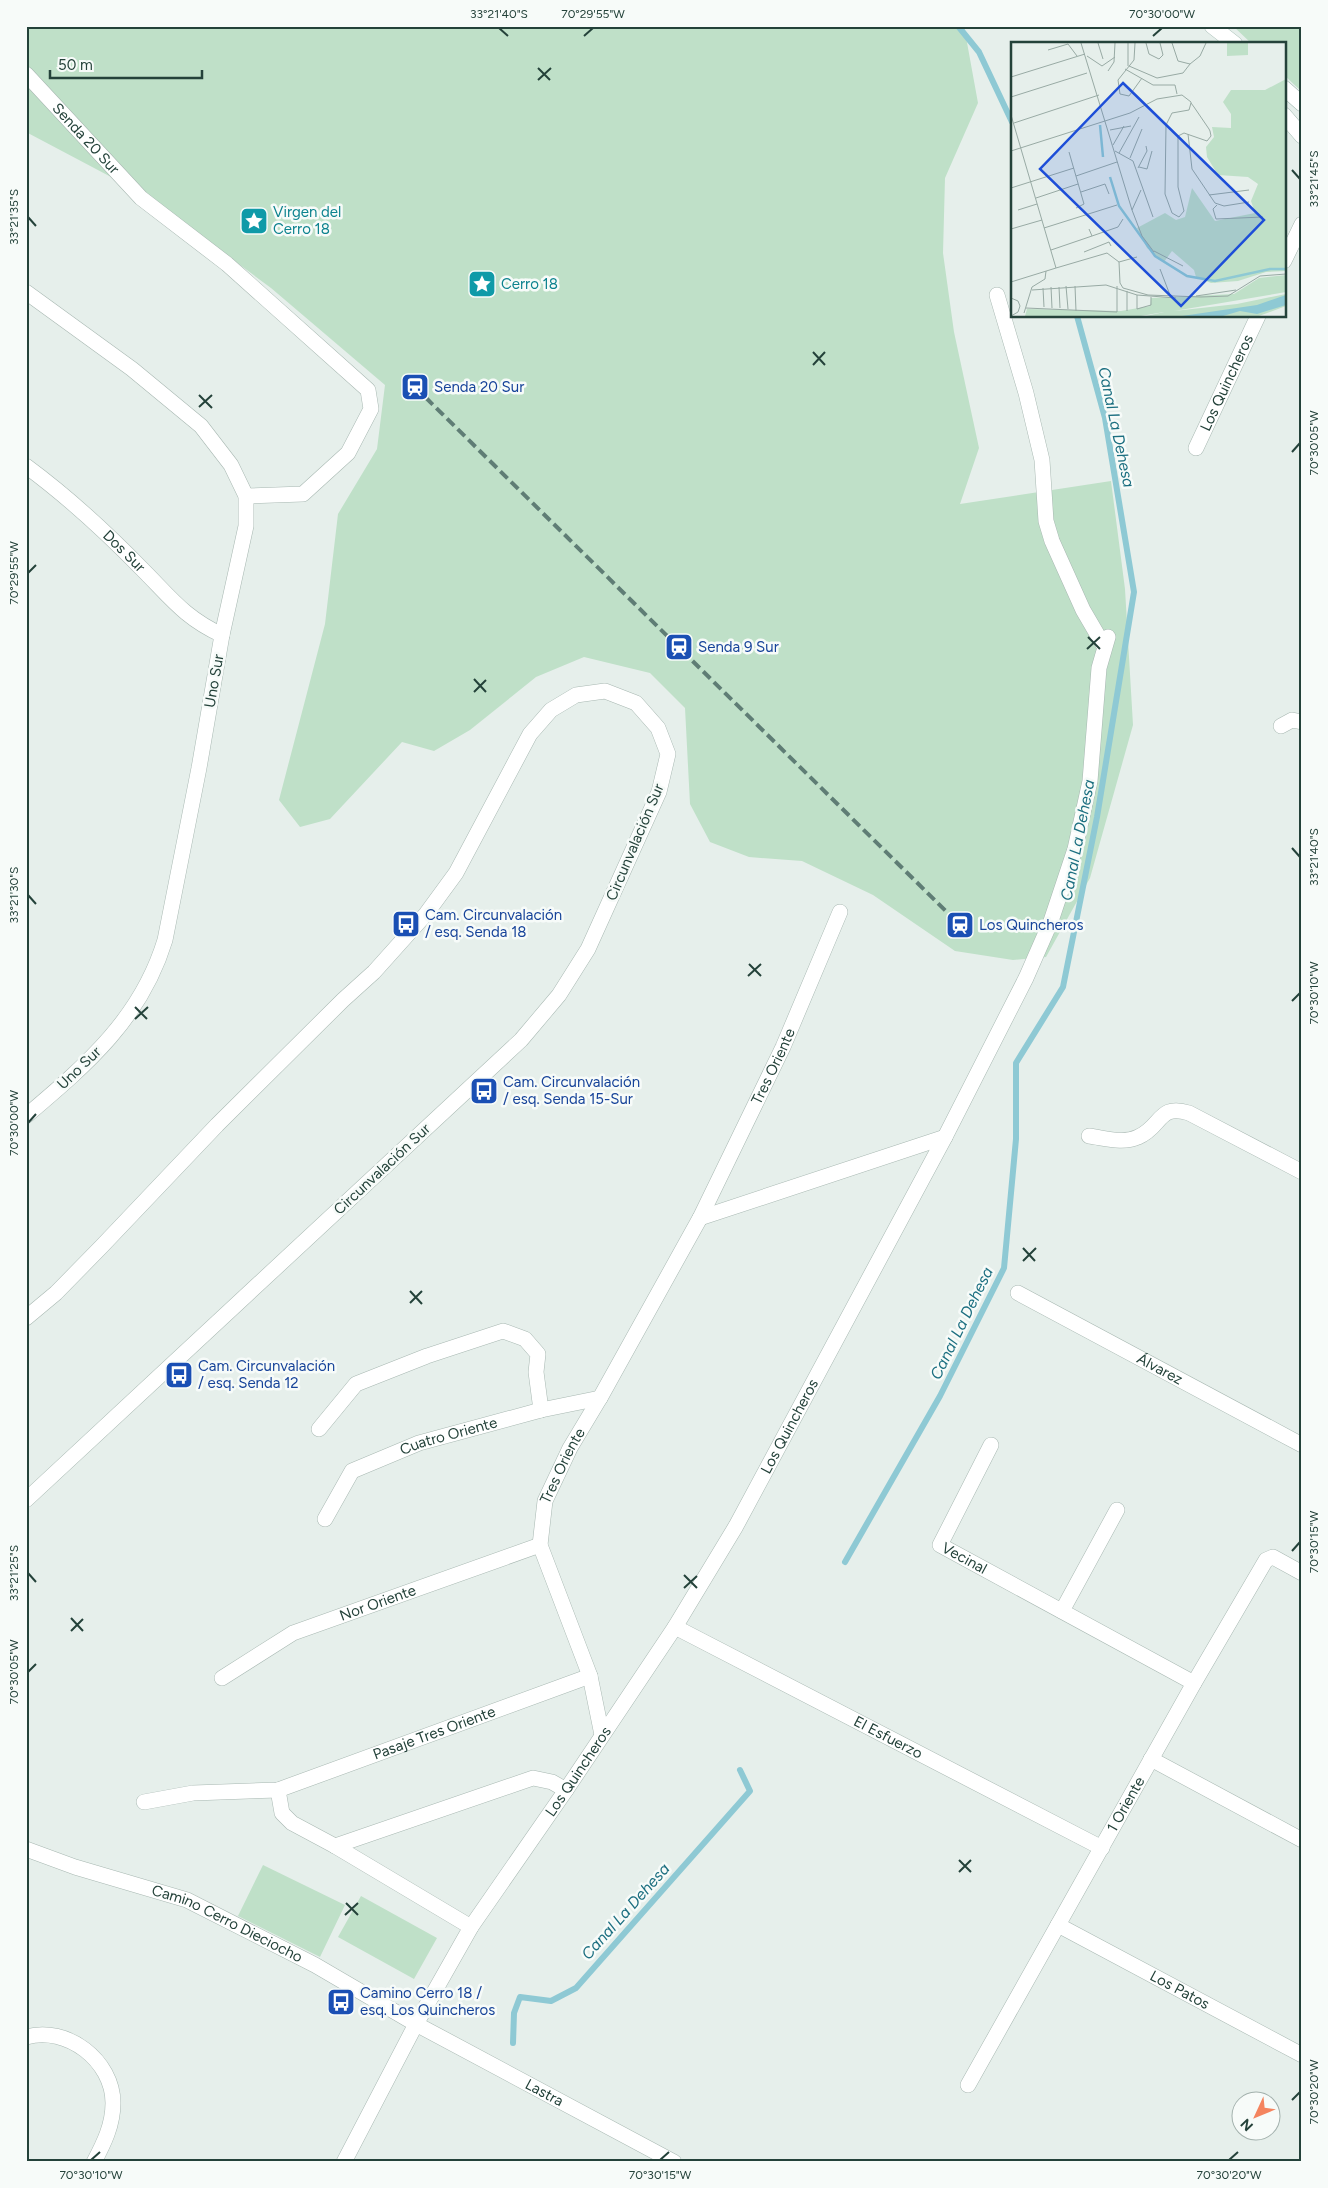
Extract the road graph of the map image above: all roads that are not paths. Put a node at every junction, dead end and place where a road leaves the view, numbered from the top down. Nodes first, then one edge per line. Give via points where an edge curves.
1 (1210, 26) edge
2 (1222, 42) edge
3 (1232, 42) edge
4 (26, 74) edge
5 (1286, 90) edge
6 (1302, 104) edge
7 (1286, 117) edge
8 (1302, 136) edge
9 (1300, 230) edge
10 (1286, 257) edge
11 (26, 292) edge
12 (997, 294) dead end
13 (1257, 318) edge
14 (1196, 448) dead end
15 (26, 466) edge
16 (246, 496) junction
17 (222, 635) junction
18 (1302, 722) edge
19 (1281, 726) dead end
20 (840, 912) dead end
21 (26, 1116) edge
22 (1089, 1136) dead end
23 (945, 1137) junction
24 (1302, 1172) edge
25 (700, 1218) junction
26 (1018, 1293) dead end
27 (26, 1318) edge
28 (600, 1398) junction
29 (542, 1410) junction
30 (319, 1429) dead end
31 (991, 1445) dead end
32 (1302, 1445) edge
33 (26, 1500) edge
34 (1117, 1510) dead end
35 (325, 1519) dead end
36 (540, 1544) junction
37 (1302, 1573) edge
38 (1062, 1611) junction
39 (675, 1627) junction
40 (590, 1676) junction
41 (222, 1678) dead end
42 (1194, 1683) junction
43 (602, 1735) junction
44 (1152, 1759) junction
45 (278, 1790) junction
46 (566, 1790) junction
47 (144, 1802) dead end
48 (1302, 1840) edge
49 (335, 1846) junction
50 (1102, 1848) junction
51 (26, 1849) edge
52 (1058, 1925) junction
53 (471, 1927) junction
54 (416, 2024) junction
55 (29, 2036) edge
56 (1302, 2054) edge
57 (968, 2085) dead end
58 (94, 2162) edge
59 (344, 2162) edge
60 (674, 2162) edge

1 - 2 street
1 - 3 street
4 - 16 street, Senda 20 Sur via 141,198 227,264 368,390 371,409 348,453 303,494
5 - 6 street
7 - 8 street
9 - 10 street
11 - 16 street, Uno Sur via 132,369 201,426 231,465
12 - 23 street, Los Quincheros via 1042,460 1046,521 1052,541 1083,610 1106,642 1099,668 1090,781 1072,858 1051,921
13 - 14 street, Los Quincheros
15 - 17 street, Dos Sur via 55,487 178,607 201,625
16 - 17 street, Uno Sur via 246,526
17 - 21 street, Uno Sur via 165,940 153,974 121,1026 82,1068
18 - 19 street via 1292,720
20 - 25 street, Tres Oriente via 783,1047
22 - 24 street via 1122,1141 1139,1137 1165,1113 1176,1108
23 - 25 street
23 - 39 street, Los Quincheros via 736,1526
25 - 28 street, Tres Oriente
26 - 32 street, Álvarez
27 - 33 street, Circunvalación Sur via 56,1293 217,1125 374,972 426,914 460,866 530,734 551,710 576,695 605,692 636,703 658,728 668,754 659,792 588,949 559,995 521,1040
28 - 29 street, Cuatro Oriente
28 - 36 street, Tres Oriente via 570,1448 545,1501
29 - 30 street via 536,1372 538,1354 525,1339 504,1331 356,1384
29 - 35 street, Cuatro Oriente via 419,1444 352,1471
31 - 38 street, Vecinal via 940,1545
34 - 38 street
36 - 40 street, Tres Oriente
36 - 41 street, Nor Oriente via 293,1633
37 - 42 street, 1 Oriente via 1273,1557 1266,1560
38 - 42 street, Vecinal
39 - 43 street, Los Quincheros
39 - 50 street, El Esfuerzo
40 - 43 street, Tres Oriente
40 - 45 street, Pasaje Tres Oriente
42 - 44 street, 1 Oriente
43 - 46 street, Los Quincheros
44 - 48 street
44 - 50 street, 1 Oriente
45 - 47 street, Pasaje Tres Oriente via 193,1793
45 - 49 street via 282,1813 292,1824
46 - 49 street via 552,1782 532,1778
46 - 53 street, Los Quincheros
49 - 53 street
50 - 52 street, 1 Oriente
51 - 54 street, Camino Cerro Dieciocho via 187,1900 315,1965
52 - 56 street, Los Patos
52 - 57 street, 1 Oriente
53 - 54 street, Los Quincheros
54 - 59 street, Los Quincheros
54 - 60 street, Lastra
55 - 58 street via 46,2035 71,2041 92,2056 105,2074 111,2091 112,2113 107,2135

